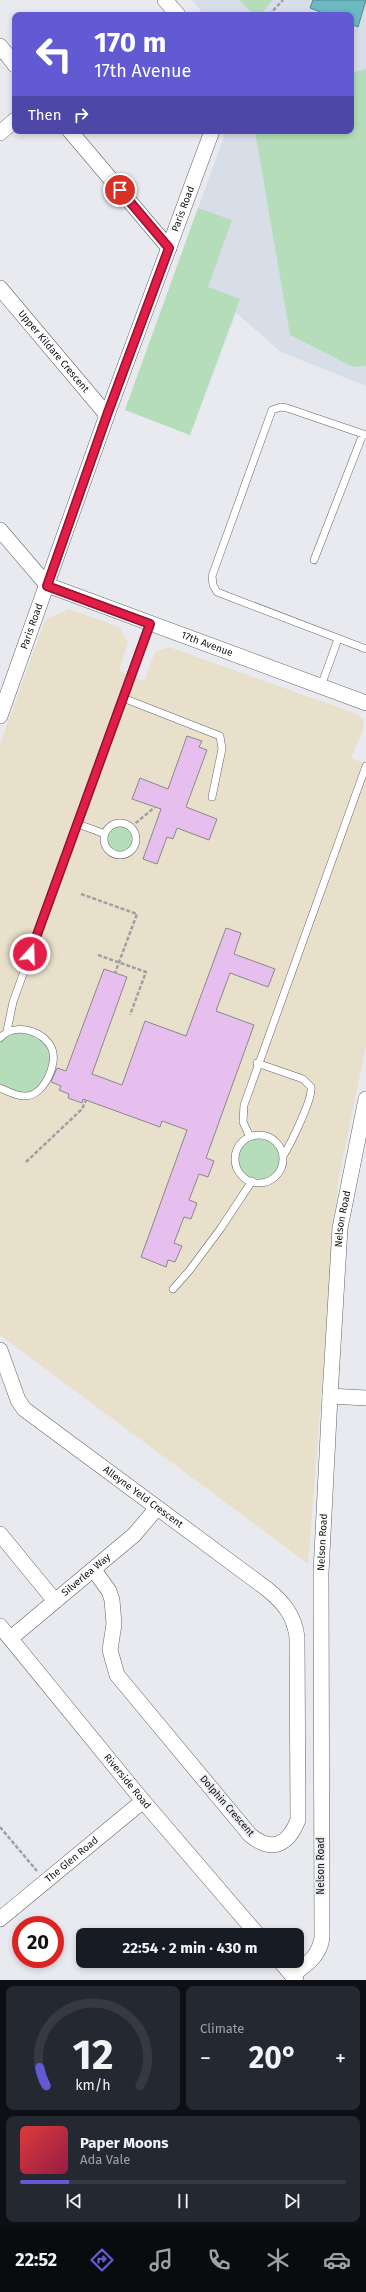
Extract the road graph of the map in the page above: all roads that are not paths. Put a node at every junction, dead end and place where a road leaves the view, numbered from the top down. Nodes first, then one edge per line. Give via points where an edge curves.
1 (165, 0) edge
2 (175, 12) edge
3 (0, 46) edge
4 (12, 60) edge
5 (12, 123) edge
6 (0, 133) edge
7 (73, 134) edge
8 (211, 134) edge
9 (169, 248) junction
10 (0, 288) edge
11 (107, 415) junction
12 (365, 434) edge
13 (1, 533) edge
14 (314, 560) dead end
15 (47, 586) junction
16 (150, 624) junction
17 (338, 639) junction
18 (366, 649) edge
19 (320, 686) junction
20 (123, 698) junction
21 (366, 703) edge
22 (0, 716) edge
23 (366, 766) edge
24 (212, 796) dead end
25 (78, 824) junction
26 (105, 834) junction
27 (8, 1031) junction
28 (0, 1038) edge
29 (257, 1063) junction
30 (0, 1088) edge
31 (366, 1100) edge
32 (250, 1137) junction
33 (283, 1156) junction
34 (252, 1181) junction
35 (173, 1289) dead end
36 (0, 1350) edge
37 (330, 1396) junction
38 (366, 1398) edge
39 (157, 1508) junction
40 (0, 1534) edge
41 (94, 1570) junction
42 (55, 1601) junction
43 (0, 1626) edge
44 (297, 1637) joint
45 (11, 1638) junction
46 (143, 1801) junction
47 (0, 1920) edge
48 (252, 1928) edge
49 (286, 1968) edge
50 (294, 1977) edge

1 - 2 street
3 - 4 street
5 - 6 street
7 - 9 street
8 - 9 street, Paris Road
9 - 11 street, Paris Road
10 - 11 street, Upper Kildare Crescent
11 - 15 street, Paris Road
12 - 14 lane
12 - 17 lane via 287,408 272,410 212,576 213,585 218,592
13 - 15 street
15 - 16 street, 17th Avenue
15 - 22 street, Paris Road
16 - 19 street, 17th Avenue
16 - 20 lane
17 - 18 lane
17 - 19 lane
19 - 21 street, 17th Avenue
20 - 24 lane via 220,736 222,749
20 - 25 lane
23 - 29 lane
25 - 26 lane
25 - 27 lane via 13,1002
26 - 26 lane via 111,826 122,823 135,832 136,842 131,851 122,856 111,853 105,844
27 - 28 lane
27 - 30 lane via 22,1029 41,1036 52,1050 53,1061 44,1085 38,1092 20,1096
29 - 32 lane via 242,1111 243,1122
29 - 33 lane via 303,1079 311,1087 311,1095
31 - 37 street, Nelson Road via 340,1228
32 - 33 lane via 257,1135 271,1138 277,1143
32 - 34 lane via 239,1146 235,1160 240,1173
33 - 34 lane via 279,1172 274,1177 267,1181
34 - 35 lane via 221,1228
36 - 39 street, Alleyne Yeld Crescent via 18,1400 24,1409
37 - 38 street
37 - 50 street, Nelson Road via 321,1573 322,1938 319,1951
39 - 41 street, Silverlea Way via 134,1535
39 - 44 street, Alleyne Yeld Crescent via 282,1602 295,1623
40 - 42 street
41 - 42 street, Silverlea Way
41 - 44 street, Dolphin Crescent via 109,1591 112,1600 114,1624 110,1650 117,1675 250,1835 260,1843 271,1846 293,1834 298,1820
42 - 45 street, Silverlea Way
43 - 45 street, Riverside Road
45 - 46 street, Riverside Road
46 - 47 street, The Glen Road
46 - 48 street, Riverside Road
49 - 50 street

